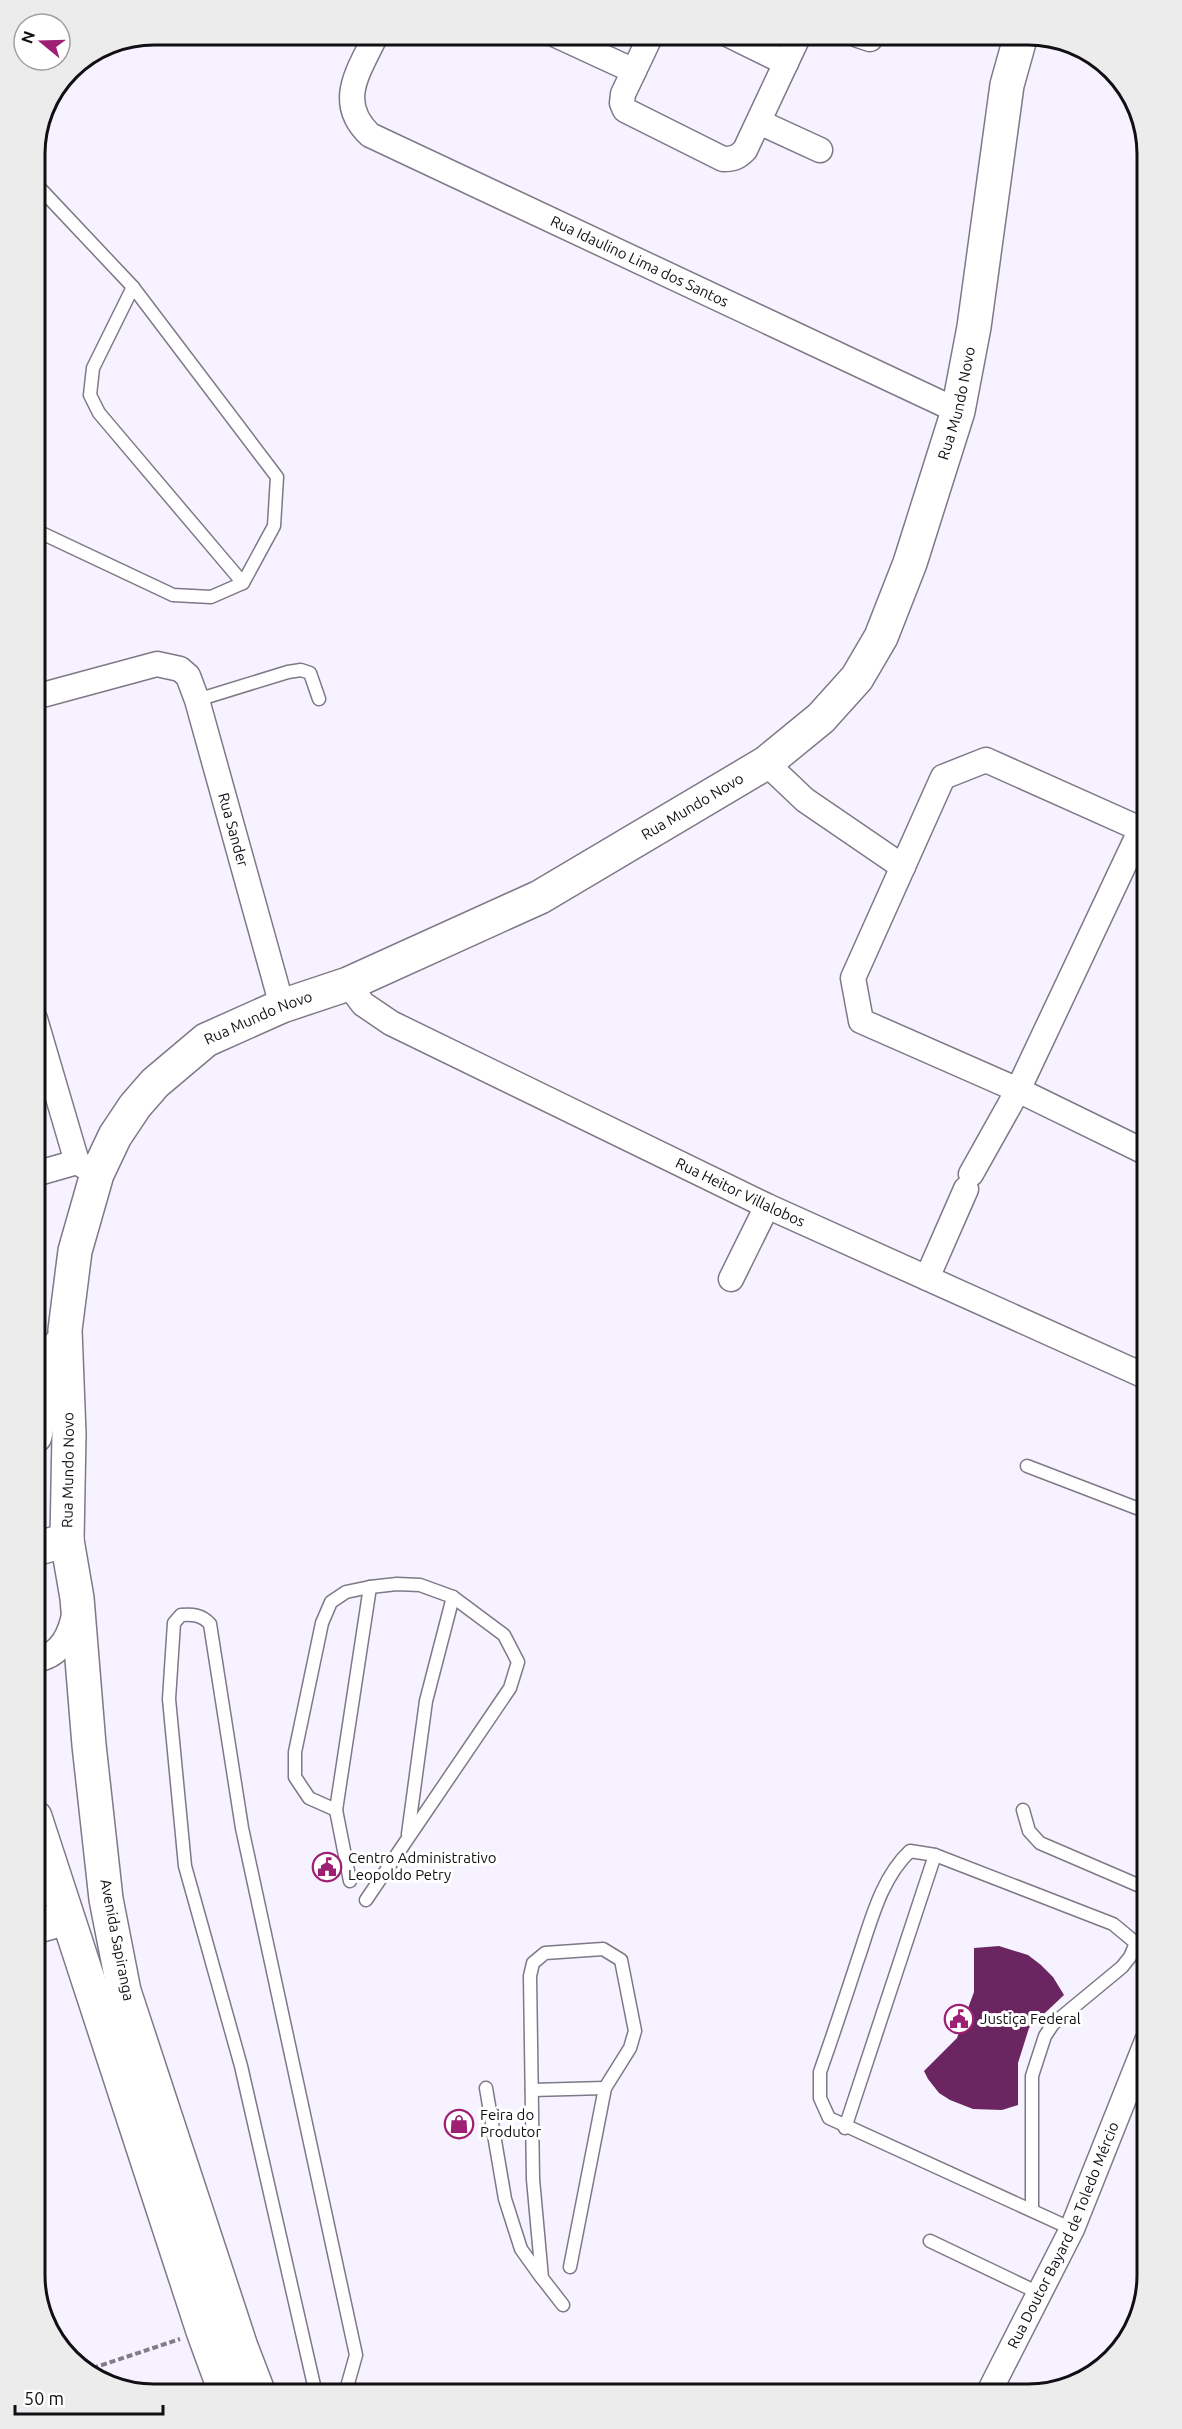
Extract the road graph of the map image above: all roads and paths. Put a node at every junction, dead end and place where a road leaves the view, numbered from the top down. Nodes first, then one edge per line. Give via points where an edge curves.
1 (371, 45) edge
2 (578, 45) edge
3 (646, 45) edge
4 (749, 45) edge
5 (794, 45) edge
6 (1018, 45) edge
7 (786, 63) junction
8 (634, 71) junction
9 (759, 122) junction
10 (820, 150) dead end
11 (45, 194) edge
12 (134, 287) junction
13 (958, 411) junction
14 (45, 535) edge
15 (243, 583) junction
16 (45, 694) edge
17 (319, 699) dead end
18 (197, 700) junction
19 (766, 763) junction
20 (1137, 828) edge
21 (1137, 845) edge
22 (903, 867) junction
23 (348, 984) junction
24 (282, 1006) junction
25 (45, 1048) edge
26 (1018, 1090) junction
27 (1137, 1148) edge
28 (87, 1168) junction
29 (45, 1173) edge
30 (767, 1206) junction
31 (927, 1278) junction
32 (731, 1279) dead end
33 (65, 1330) junction
34 (1137, 1372) edge
35 (45, 1384) edge
36 (1027, 1466) dead end
37 (1137, 1508) edge
38 (67, 1540) junction
39 (45, 1546) edge
40 (370, 1587) junction
41 (453, 1597) junction
42 (77, 1598) junction
43 (45, 1657) edge
44 (336, 1810) junction
45 (1023, 1810) dead end
46 (407, 1838) junction
47 (45, 1852) edge
48 (935, 1855) junction
49 (350, 1881) dead end
50 (1137, 1884) edge
51 (366, 1900) dead end
52 (66, 1918) junction
53 (45, 1924) edge
54 (1137, 1941) edge
55 (1137, 1950) edge
56 (1137, 2068) edge
57 (486, 2088) dead end
58 (605, 2088) junction
59 (532, 2090) junction
60 (845, 2128) junction
61 (1032, 2210) junction
62 (1072, 2229) junction
63 (930, 2241) dead end
64 (570, 2267) dead end
65 (542, 2278) junction
66 (1041, 2294) junction
67 (563, 2304) dead end
68 (204, 2331) junction
69 (97, 2367) edge
70 (223, 2384) edge
71 (256, 2384) edge
72 (314, 2384) edge
73 (348, 2384) edge
74 (993, 2384) edge

1 - 13 street, Rua Idaulino Lima dos Santos via 351,89 359,124 370,135
2 - 8 street
3 - 8 street
4 - 7 street
5 - 7 street
6 - 13 main road, Rua Mundo Novo via 1007,85 974,327
7 - 9 street
8 - 9 street via 623,94 625,110 723,159 738,157 745,150
9 - 10 street
11 - 12 lane
12 - 15 lane via 277,477 274,526
12 - 15 lane via 93,368 90,395 99,413
13 - 19 main road, Rua Mundo Novo via 910,563 869,660 821,718
14 - 15 lane via 173,595 211,597
16 - 18 street, Rua Sander via 168,664 188,676
17 - 18 lane via 310,673 301,670
18 - 24 street, Rua Sander
19 - 22 street via 805,800
19 - 23 main road, Rua Mundo Novo via 540,897
20 - 22 street via 986,760 943,777
21 - 26 street
22 - 26 street via 854,978 861,1021
23 - 24 main road, Rua Mundo Novo
23 - 30 street, Rua Heitor Villalobos via 363,1004 391,1023
24 - 28 main road, Rua Mundo Novo via 206,1040 182,1058 154,1083
25 - 28 street
26 - 27 street
26 - 31 street via 969,1182
28 - 29 street
28 - 33 main road, Rua Mundo Novo
30 - 31 street, Rua Heitor Villalobos
30 - 32 street
31 - 34 street, Rua Heitor Villalobos
33 - 35 main road, Rua Mundo Novo
33 - 38 main road, Rua Mundo Novo via 69,1434
36 - 37 lane
38 - 39 main road
38 - 42 main road, Avenida Sapiranga
40 - 41 lane via 420,1585
40 - 44 lane
40 - 44 lane via 346,1592 331,1602 322,1623 295,1752 295,1776 309,1798
41 - 46 lane via 426,1701
41 - 46 lane via 504,1635 518,1662 510,1688
42 - 43 street via 70,1631 60,1647
42 - 71 main road, Avenida Sapiranga via 106,1899 124,1991
44 - 49 lane
45 - 50 lane via 1029,1831 1040,1843
46 - 51 lane
47 - 52 main road
48 - 54 lane via 1113,1924
48 - 60 lane
48 - 60 lane via 910,1851 889,1877 820,2072 819,2092 824,2109 829,2118
52 - 53 main road
52 - 68 main road
55 - 61 lane via 1053,2024 1045,2036 1032,2076
56 - 62 street, Rua Doutor Bayard de Toledo Mércio
57 - 65 lane via 505,2199 520,2249
58 - 59 lane
58 - 59 lane via 630,2048 635,2031 621,1960 603,1948 545,1953 533,1963
58 - 64 lane
59 - 65 lane via 533,2179
60 - 61 lane
61 - 62 lane
62 - 66 street, Rua Doutor Bayard de Toledo Mércio
63 - 66 lane
65 - 67 lane
66 - 74 street, Rua Doutor Bayard de Toledo Mércio
68 - 69 path
68 - 70 main road
72 - 73 lane via 241,2066 185,1866 169,1699 174,1623 181,1616 198,1616 210,1624 244,1840 356,2355

